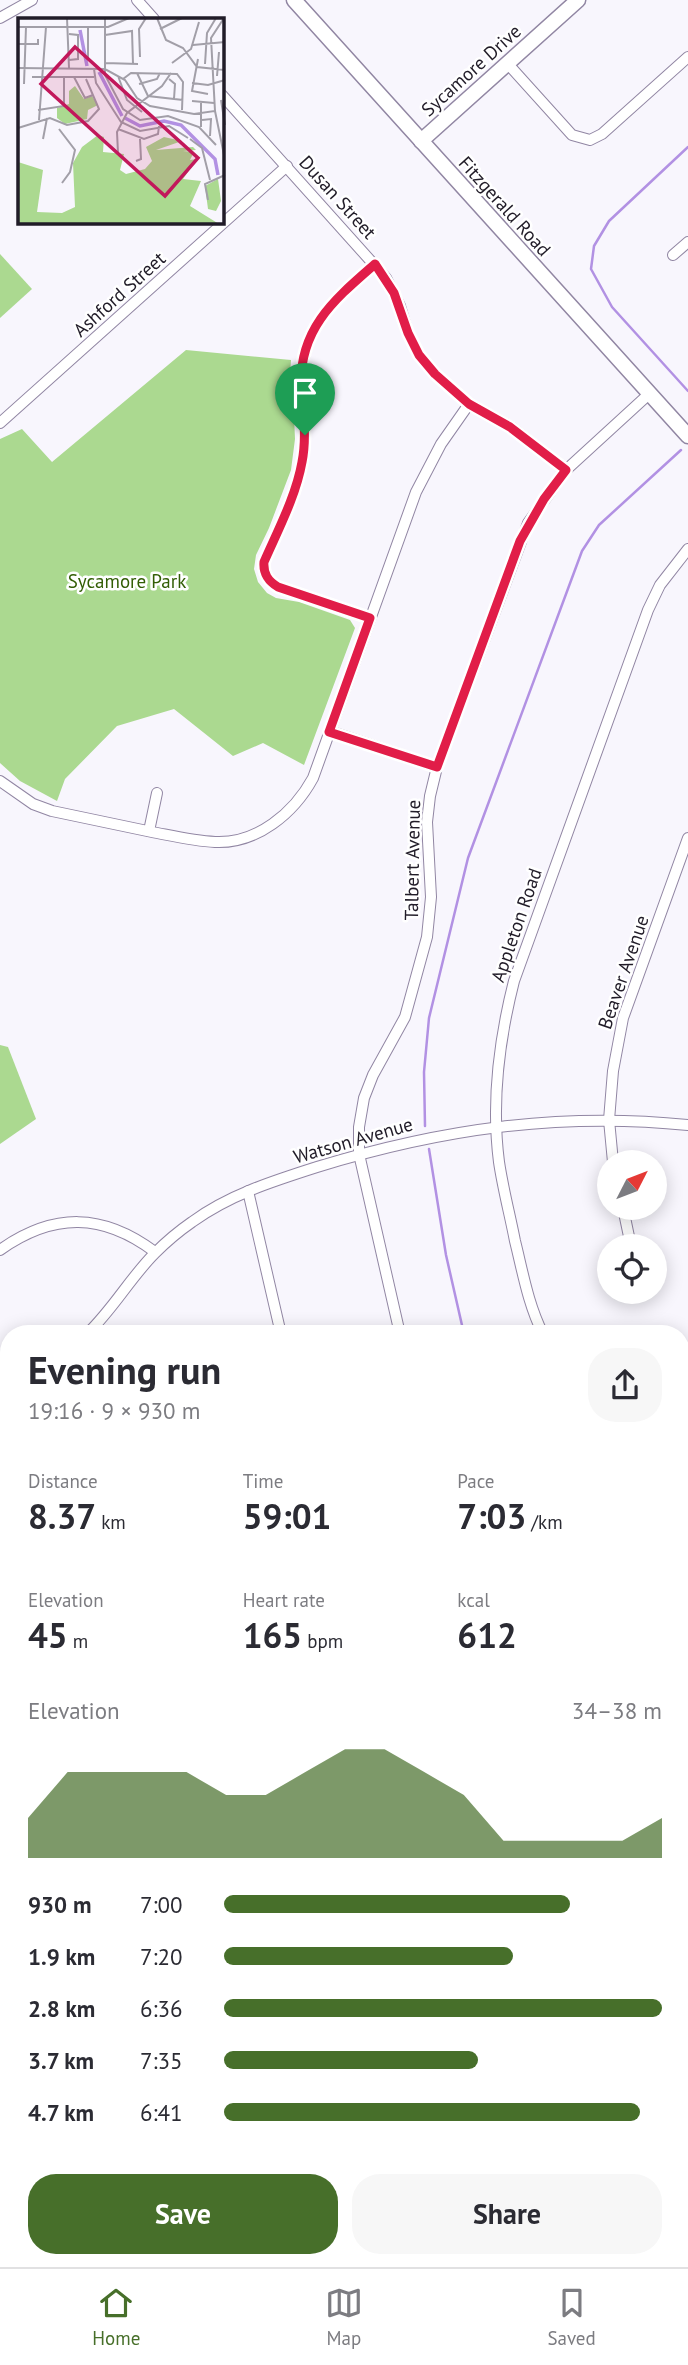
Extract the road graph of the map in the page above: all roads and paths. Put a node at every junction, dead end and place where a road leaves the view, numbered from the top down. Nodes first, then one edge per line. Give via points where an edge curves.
1 (32, 0) edge
2 (137, 0) edge
3 (294, 0) edge
4 (578, 0) edge
5 (0, 18) edge
6 (153, 18) edge
7 (688, 57) edge
8 (508, 64) junction
9 (224, 96) edge
10 (421, 141) junction
11 (287, 166) junction
12 (224, 223) edge
13 (222, 224) edge
14 (688, 242) edge
15 (673, 255) dead end
16 (375, 264) junction
17 (649, 394) junction
18 (469, 404) junction
19 (3, 421) edge
20 (688, 436) edge
21 (566, 470) junction
22 (688, 549) edge
23 (370, 618) junction
24 (329, 732) junction
25 (437, 767) junction
26 (0, 781) edge
27 (157, 793) dead end
28 (149, 831) junction
29 (688, 838) edge
30 (609, 1120) junction
31 (688, 1125) edge
32 (496, 1126) junction
33 (612, 1150) edge
34 (359, 1154) junction
35 (248, 1191) junction
36 (0, 1250) edge
37 (155, 1252) junction
38 (95, 1325) edge
39 (279, 1325) edge
40 (398, 1325) edge
41 (539, 1325) edge

1 - 5 street
2 - 6 street
3 - 10 main road, Fitzgerald Road
4 - 8 main road, Sycamore Drive
7 - 8 street via 590,140 572,135
8 - 10 main road, Sycamore Drive
9 - 11 street, Dusan Street
10 - 17 main road, Fitzgerald Road
11 - 12 street, Ashford Street
11 - 16 street, Dusan Street
13 - 19 street, Ashford Street
14 - 15 street
16 - 18 street, Dusan Street via 394,293 419,355
16 - 23 street via 328,307 315,327 301,383 303,461 264,562 267,578 278,587
17 - 20 main road, Fitzgerald Road
17 - 21 street, Talbert Avenue
18 - 21 street, Dusan Street via 510,427
18 - 23 street via 424,474
21 - 25 street, Talbert Avenue via 520,541
22 - 32 street, Appleton Road via 660,585 648,610 514,981 498,1056
23 - 24 street
24 - 25 street
24 - 28 street via 303,797 272,825 217,842
25 - 34 street, Talbert Avenue via 427,822 431,897 427,937 405,1017 365,1098
26 - 28 street via 52,811
27 - 28 street
29 - 30 street, Beaver Avenue via 623,1018
30 - 31 street, Watson Avenue
30 - 32 street, Watson Avenue
30 - 33 street, Beaver Avenue
32 - 34 street, Watson Avenue
32 - 41 street, Appleton Road via 503,1186 528,1296
34 - 35 street, Watson Avenue
34 - 40 street, Talbert Avenue
35 - 37 street, Watson Avenue via 218,1204
35 - 39 street
36 - 37 street via 52,1223 79,1222 110,1226
37 - 38 street, Watson Avenue

